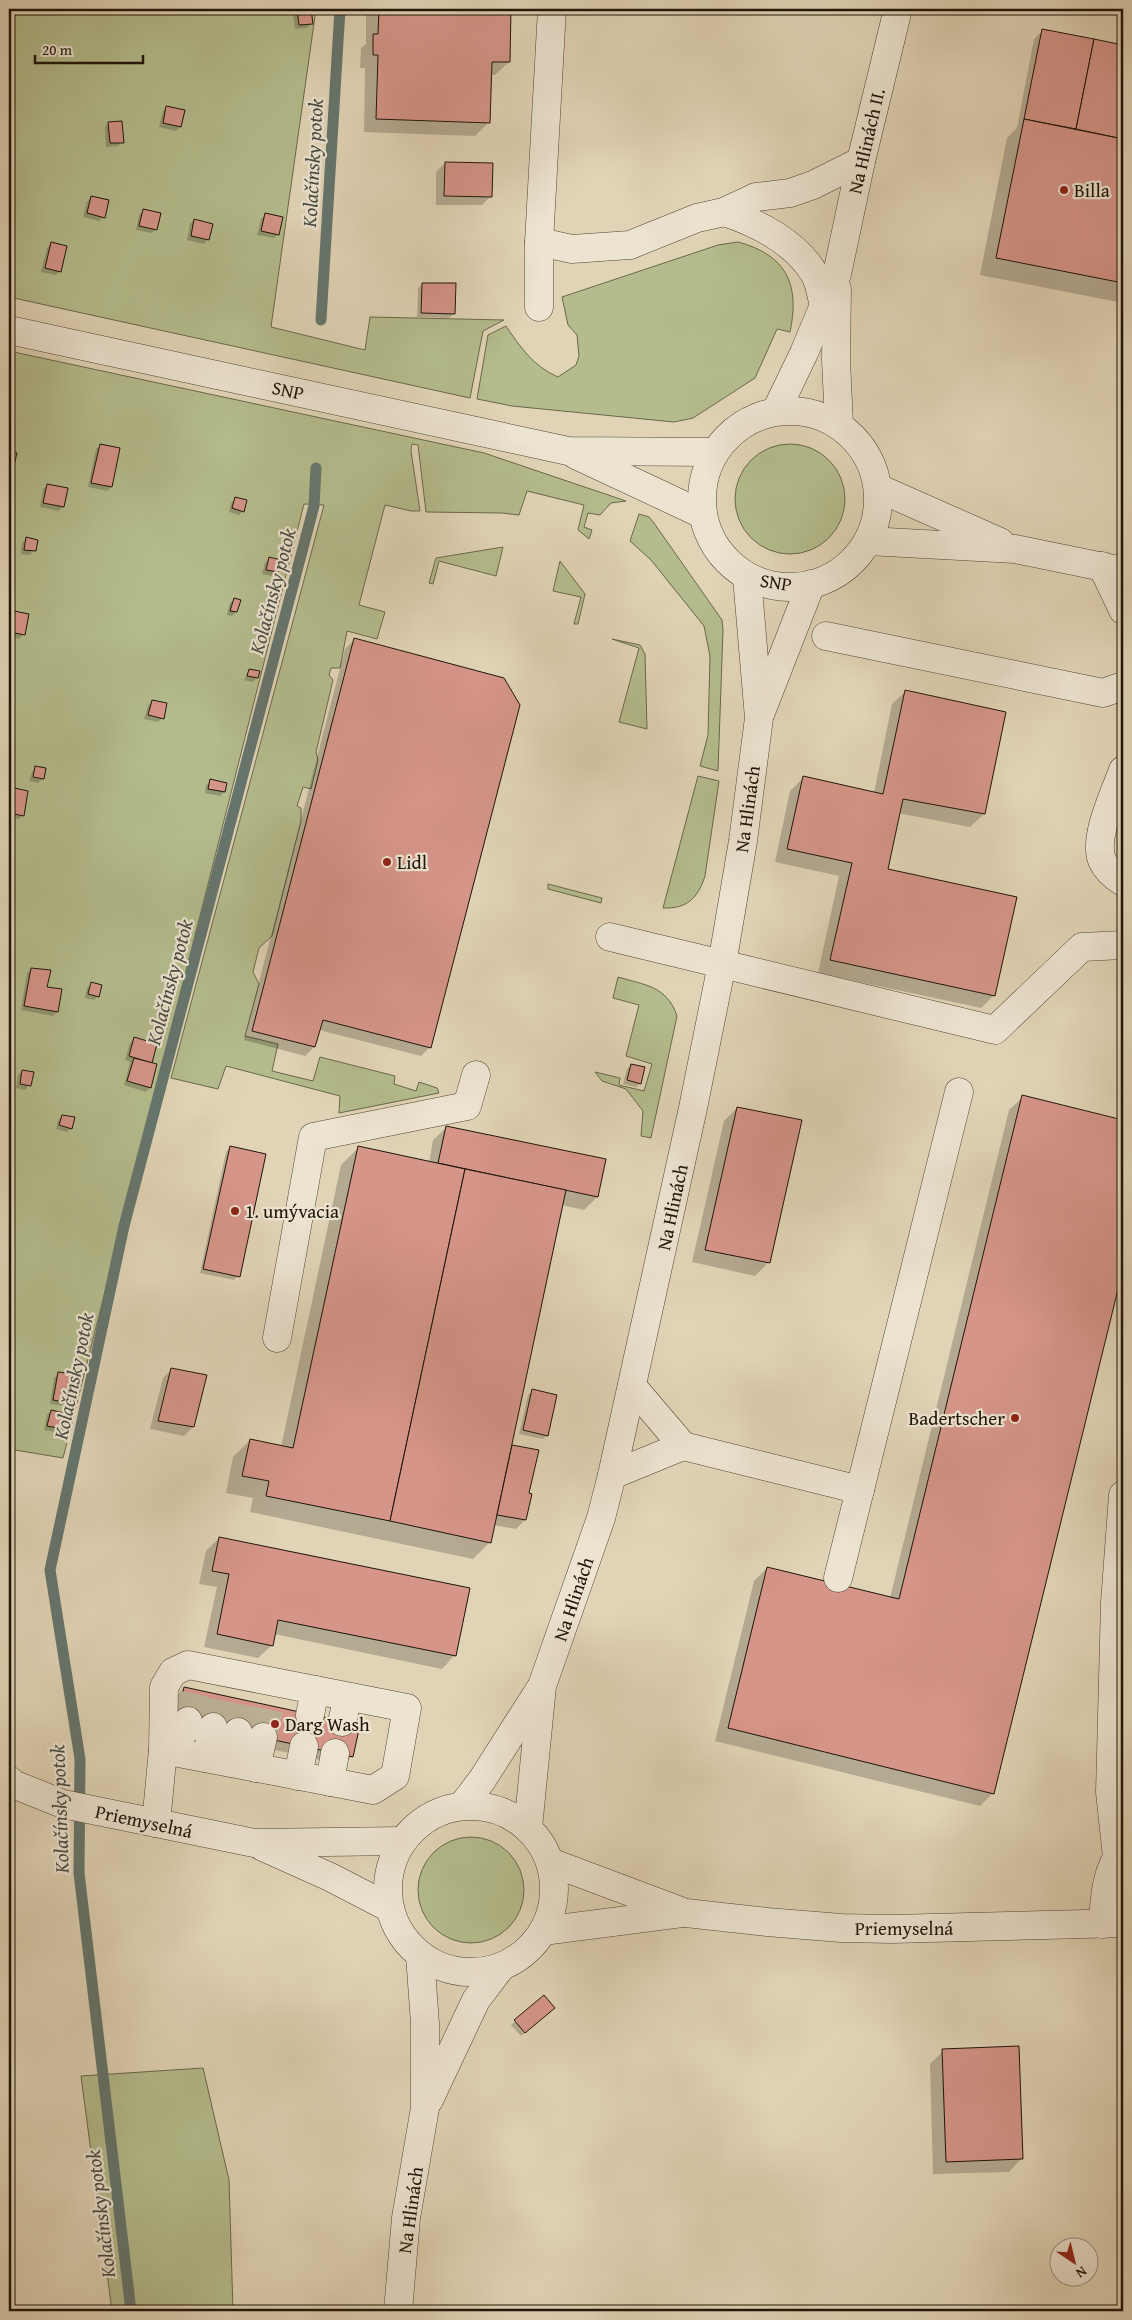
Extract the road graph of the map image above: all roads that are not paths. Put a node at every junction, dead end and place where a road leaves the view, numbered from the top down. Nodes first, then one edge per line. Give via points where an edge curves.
1 (552, 9) edge
2 (898, 9) edge
3 (861, 161) junction
4 (724, 212) junction
5 (539, 242) junction
6 (837, 274) junction
7 (824, 305) junction
8 (539, 307) dead end
9 (9, 330) edge
10 (776, 411) junction
11 (839, 424) junction
12 (568, 451) junction
13 (714, 452) junction
14 (878, 488) junction
15 (702, 514) junction
16 (868, 541) junction
17 (1015, 549) junction
18 (1113, 569) edge
19 (747, 576) junction
20 (811, 584) junction
21 (1123, 610) edge
22 (826, 636) dead end
23 (1123, 686) edge
24 (759, 718) junction
25 (1123, 770) edge
26 (1123, 882) edge
27 (610, 937) dead end
28 (1123, 945) edge
29 (722, 964) junction
30 (476, 1075) dead end
31 (959, 1092) dead end
32 (277, 1338) dead end
33 (632, 1386) junction
34 (683, 1446) junction
35 (612, 1475) junction
36 (860, 1490) junction
37 (1123, 1495) edge
38 (838, 1578) dead end
39 (542, 1686) junction
40 (226, 1729) junction
41 (304, 1746) dead end
42 (163, 1750) junction
43 (335, 1753) dead end
44 (231, 1763) junction
45 (298, 1776) junction
46 (9, 1780) edge
47 (330, 1782) junction
48 (462, 1806) junction
49 (156, 1823) junction
50 (528, 1828) junction
51 (402, 1841) junction
52 (254, 1843) junction
53 (1120, 1853) edge
54 (550, 1862) junction
55 (390, 1908) junction
56 (686, 1913) junction
57 (1113, 1923) edge
58 (543, 1931) junction
59 (420, 1955) junction
60 (501, 1967) junction
61 (425, 2108) junction
62 (398, 2311) edge

1 - 5 street
2 - 3 street, Na Hlinách II.
3 - 4 street via 813,185 790,193 756,197
3 - 6 street, Na Hlinách II.
4 - 5 street via 697,218 630,245 572,249
4 - 7 street via 775,235 795,252 815,276
5 - 8 street
6 - 7 street
6 - 11 street
7 - 10 street
9 - 12 street, SNP
10 - 11 street, SNP via 798,410
10 - 13 street, SNP via 752,418 730,433
11 - 14 street, SNP via 858,442 871,463
12 - 13 street, SNP
12 - 15 street, SNP
13 - 15 street, SNP via 701,492
14 - 16 street, SNP via 877,515
14 - 17 street
15 - 19 street, SNP via 711,539 726,560
16 - 17 street
16 - 20 street, SNP via 853,561 834,576
17 - 18 street
18 - 21 street
19 - 20 street, SNP via 767,584 789,587
19 - 24 street, Na Hlinách
20 - 24 street, Na Hlinách
22 - 23 street via 1103,693
24 - 29 street, Na Hlinách
25 - 26 street via 1099,842 1102,861
27 - 29 street
28 - 29 street via 1082,947 995,1030
29 - 33 street, Na Hlinách
30 - 32 street via 467,1106 313,1137
31 - 36 street
33 - 34 street
33 - 35 street, Na Hlinách
34 - 35 street
34 - 36 street
35 - 39 street, Na Hlinách via 601,1518
36 - 38 street
37 - 53 street via 1115,1603 1110,1792
39 - 48 street, Na Hlinách
39 - 50 street, Na Hlinách
40 - 42 street via 186,1730
40 - 44 street
40 - 44 street
41 - 45 street
42 - 44 street
42 - 47 street via 164,1686 174,1672 188,1665 234,1686 345,1709 408,1708 395,1776 373,1790
42 - 49 street
43 - 47 street
44 - 45 street
45 - 47 street
46 - 49 street, Priemyselná via 63,1804
48 - 50 street via 486,1807 509,1814
48 - 51 street via 432,1816
49 - 52 street, Priemyselná
50 - 54 street via 541,1843
51 - 52 street, Priemyselná
51 - 55 street via 392,1862 387,1885
52 - 55 street, Priemyselná
53 - 57 street via 1105,1893
54 - 56 street, Priemyselná
54 - 58 street via 555,1885 552,1908
55 - 59 street via 401,1934
56 - 57 street, Priemyselná via 850,1928
56 - 58 street, Priemyselná
58 - 60 street via 525,1952
59 - 60 street via 445,1968 473,1972
59 - 61 street, Na Hlinách via 425,2024
60 - 61 street, Na Hlinách via 476,2000
61 - 62 street, Na Hlinách via 406,2218

